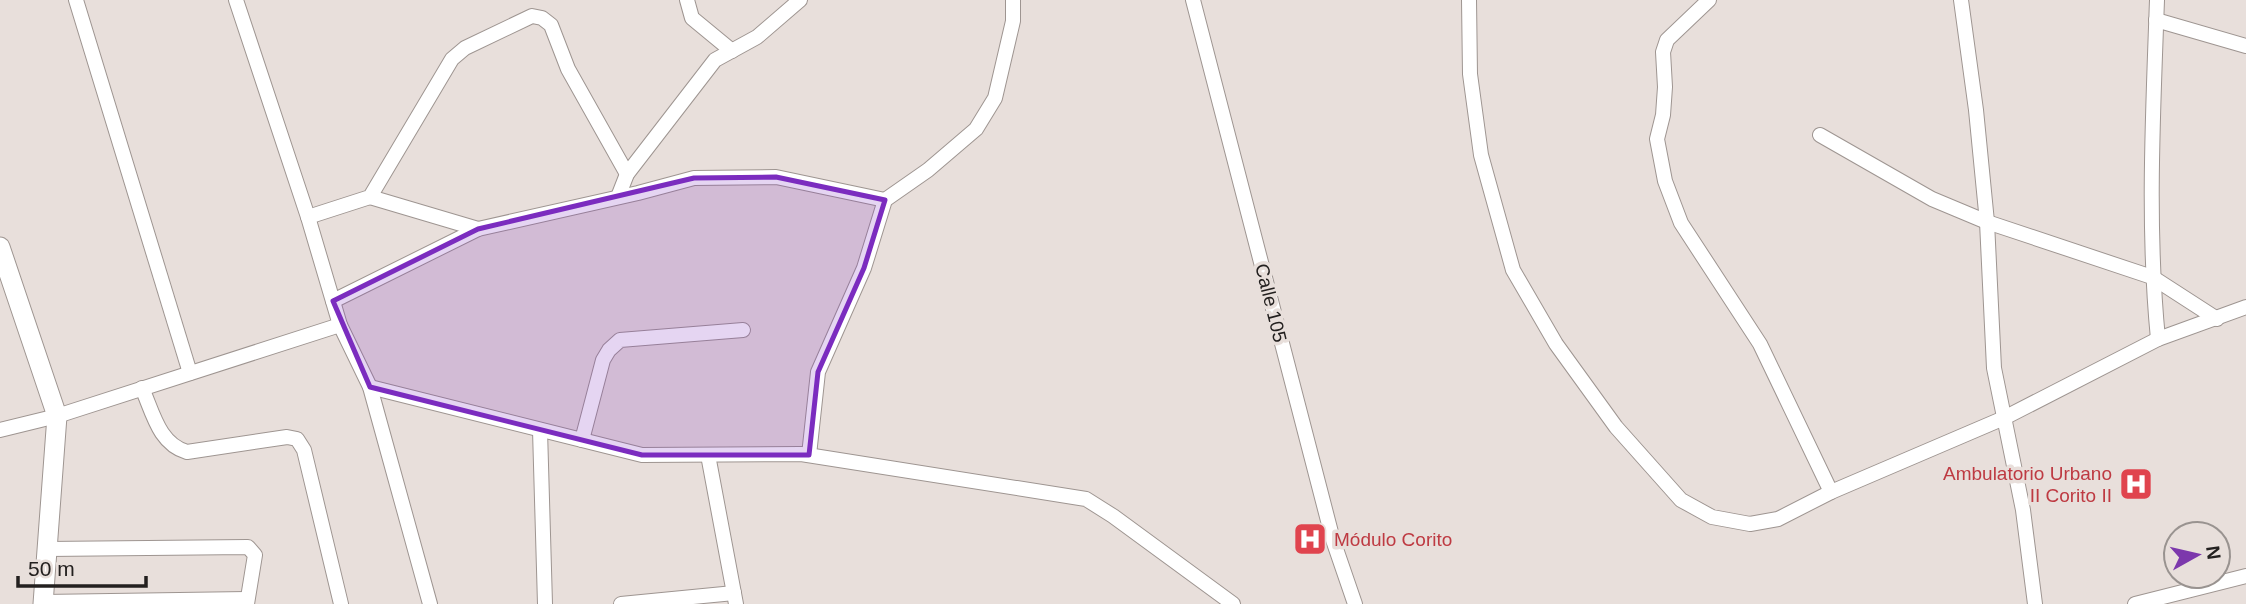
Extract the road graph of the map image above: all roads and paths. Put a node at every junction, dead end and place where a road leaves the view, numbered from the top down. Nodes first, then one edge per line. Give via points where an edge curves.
1 (76, 0) edge
2 (236, 0) edge
3 (687, 0) edge
4 (800, 0) edge
5 (1013, 0) edge
6 (1193, 0) edge
7 (1469, 0) edge
8 (1709, 0) edge
9 (1961, 0) edge
10 (2157, 0) edge
11 (2156, 20) junction
12 (2246, 46) edge
13 (732, 51) junction
14 (1820, 135) dead end
15 (628, 174) junction
16 (370, 197) junction
17 (618, 197) junction
18 (885, 200) junction
19 (308, 217) junction
20 (1987, 222) junction
21 (478, 229) junction
22 (0, 247) edge
23 (2152, 277) junction
24 (333, 302) junction
25 (2246, 307) edge
26 (2217, 320) junction
27 (340, 325) junction
28 (743, 330) dead end
29 (2158, 340) junction
30 (190, 373) junction
31 (370, 387) junction
32 (142, 388) junction
33 (57, 416) junction
34 (2004, 418) junction
35 (0, 430) edge
36 (540, 430) junction
37 (582, 440) junction
38 (708, 455) junction
39 (809, 455) junction
40 (1831, 492) junction
41 (47, 549) junction
42 (2246, 576) edge
43 (735, 598) edge
44 (247, 602) edge
45 (43, 603) edge
46 (341, 604) edge
47 (429, 604) edge
48 (545, 604) edge
49 (621, 604) edge
50 (1233, 604) edge
51 (1355, 604) edge
52 (2035, 604) edge
53 (2135, 604) edge

1 - 30 street
2 - 19 street
3 - 13 street via 692,18
4 - 13 street via 757,37
5 - 18 street via 1013,21 995,98 976,129
6 - 51 street, Calle 105 via 1333,540
7 - 40 street via 1470,74 1481,155 1513,270 1556,344 1609,417 1681,500 1712,517 1751,524 1778,519
8 - 40 street via 1667,40 1663,52 1665,87 1657,139 1665,181 1681,223 1760,344
9 - 20 street
10 - 11 street
11 - 12 street
11 - 23 street
13 - 15 street via 715,60
14 - 20 street via 1932,199
15 - 16 street via 568,69 551,25 532,16 465,48 452,59
15 - 17 street
16 - 19 street
16 - 21 street
17 - 18 street via 694,178 776,177
17 - 21 street
18 - 39 street via 864,268 818,372
19 - 24 street
20 - 23 street
20 - 34 street via 1994,368
21 - 24 street
22 - 33 street
23 - 26 street
23 - 29 street
24 - 27 street
25 - 26 street
26 - 29 street
27 - 30 street
27 - 31 street
28 - 37 street via 620,340 603,359
29 - 34 street
30 - 32 street
31 - 36 street
31 - 47 street
32 - 33 street
32 - 46 street via 173,448 187,452 297,439 304,450
33 - 35 street
33 - 41 street
34 - 40 street
34 - 52 street via 2023,510
36 - 37 street
36 - 48 street
37 - 38 street via 642,455
38 - 39 street
38 - 43 street
39 - 50 street via 1086,499
41 - 44 street via 248,547 255,555
41 - 45 street
42 - 53 street
43 - 49 street
44 - 45 street

